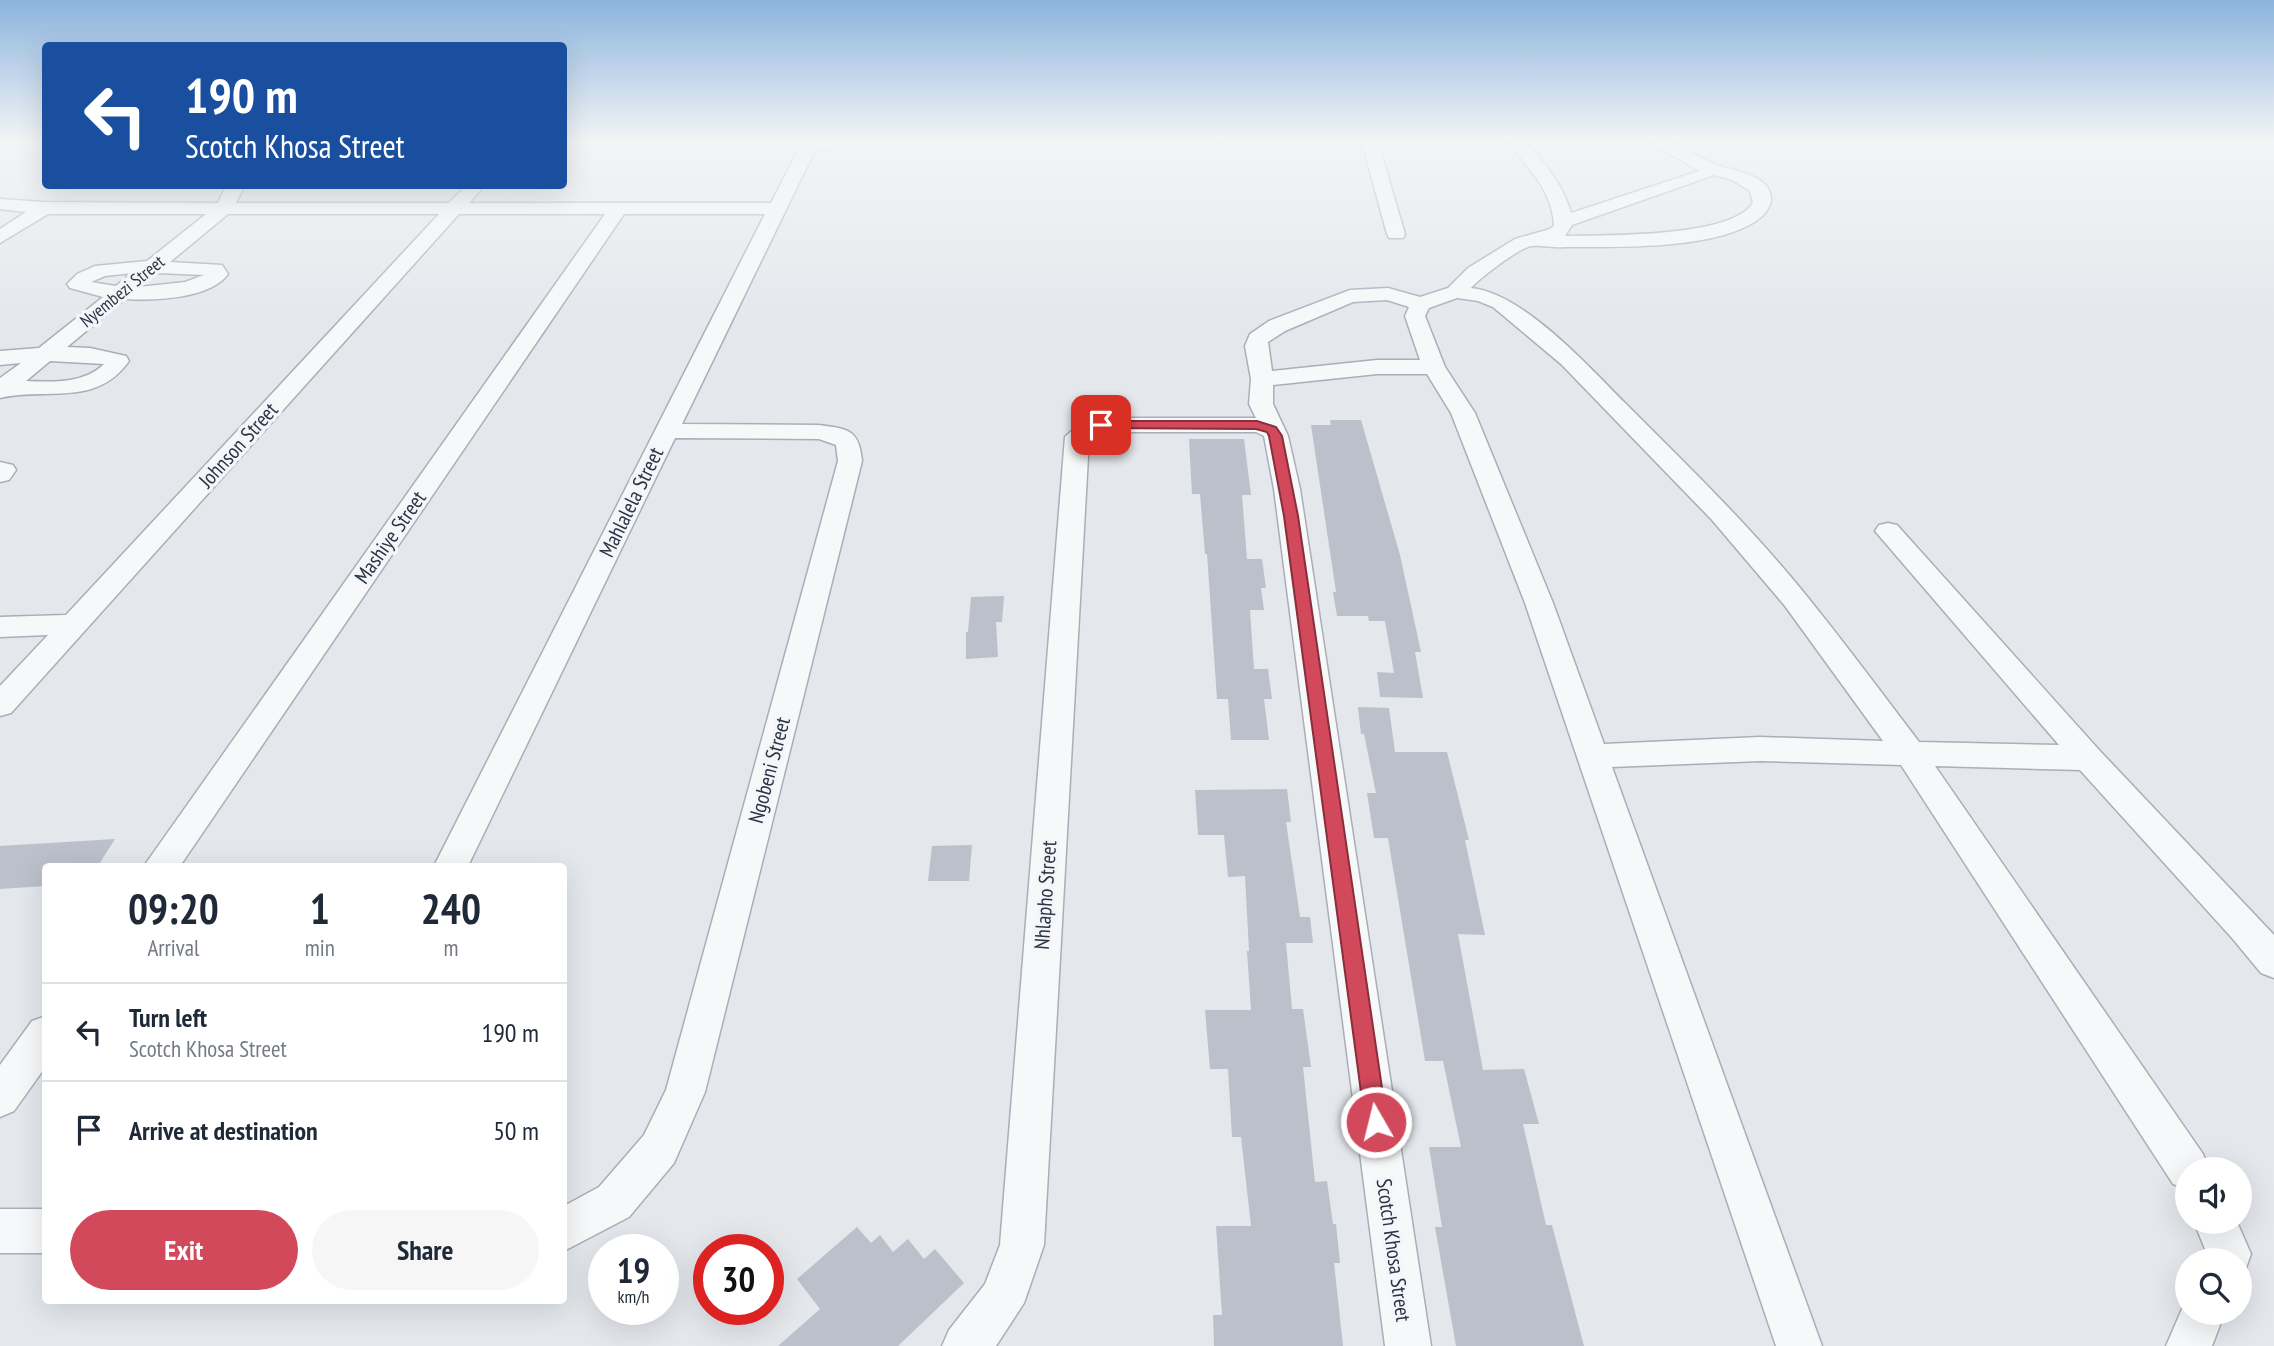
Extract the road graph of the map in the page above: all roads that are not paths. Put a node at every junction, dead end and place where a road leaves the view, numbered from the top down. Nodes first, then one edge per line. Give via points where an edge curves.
1 (227, 202) edge
2 (461, 202) edge
3 (781, 202) edge
4 (1387, 202) edge
5 (1556, 202) edge
6 (1626, 202) edge
7 (1761, 202) edge
8 (0, 204) edge
9 (456, 207) junction
10 (44, 208) junction
11 (224, 208) junction
12 (619, 208) junction
13 (777, 209) junction
14 (1563, 222) junction
15 (1396, 234) dead end
16 (0, 237) edge
17 (1522, 243) junction
18 (152, 267) junction
19 (122, 291) junction
20 (1455, 292) junction
21 (1421, 304) junction
22 (44, 355) junction
23 (0, 358) edge
24 (1434, 368) junction
25 (1262, 379) junction
26 (2, 387) edge
27 (1271, 429) junction
28 (666, 431) junction
29 (0, 469) edge
30 (0, 475) edge
31 (1888, 531) dead end
32 (75, 624) junction
33 (0, 626) edge
34 (0, 705) edge
35 (1909, 752) junction
36 (1592, 756) junction
37 (2088, 758) junction
38 (163, 863) edge
39 (452, 863) edge
40 (2274, 962) edge
41 (42, 1039) edge
42 (0, 1098) edge
43 (2180, 1157) edge
44 (567, 1227) edge
45 (0, 1231) edge
46 (42, 1231) edge
47 (2197, 1325) edge
48 (965, 1346) edge
49 (1408, 1346) edge
50 (1799, 1346) edge
51 (2189, 1346) edge

1 - 11 street, Nyembezi Street
2 - 9 street, Johnson Street
3 - 13 street, Mahlalela Street
4 - 15 street
5 - 14 street
6 - 14 street
7 - 17 street via 1755,214 1731,227 1696,234
8 - 10 street
9 - 11 street
9 - 12 street
9 - 32 street, Johnson Street
10 - 11 street
10 - 16 street
11 - 18 street, Nyembezi Street
12 - 13 street
12 - 38 street, Mashiye Street
13 - 28 street, Mahlalela Street
14 - 17 street via 1557,233
17 - 20 street via 1475,272
18 - 19 street, Nyembezi Street
18 - 19 street via 103,270 77,284 91,290
18 - 19 street via 207,268 218,274 192,289
19 - 22 street, Nyembezi Street
20 - 21 street
20 - 35 street via 1500,303 1569,359 1721,514 1795,600
21 - 24 street via 1415,316
21 - 25 street, Scotch Khosa Street via 1404,296 1362,293 1277,326 1256,346
22 - 23 street
22 - 26 street, Nyembezi Street
22 - 26 street via 118,361 113,371 97,382 75,387
24 - 25 street via 1377,367
24 - 36 street via 1462,413 1539,603
25 - 27 street, Scotch Khosa Street via 1261,404
27 - 48 street, Nhlapho Street via 1257,425 1107,425 1083,430 1077,437 1022,1245 1003,1297
27 - 49 street, Scotch Khosa Street via 1289,503
28 - 39 street, Mahlalela Street
28 - 44 street, Ngobeni Street via 838,435 848,442 850,461 685,1092 659,1149 614,1202
29 - 30 street via 4,470
31 - 37 street
32 - 33 street
32 - 34 street, Johnson Street
35 - 36 street via 1760,749
35 - 37 street
35 - 43 street
36 - 50 street
37 - 40 street
41 - 42 street
45 - 46 street
47 - 51 street

